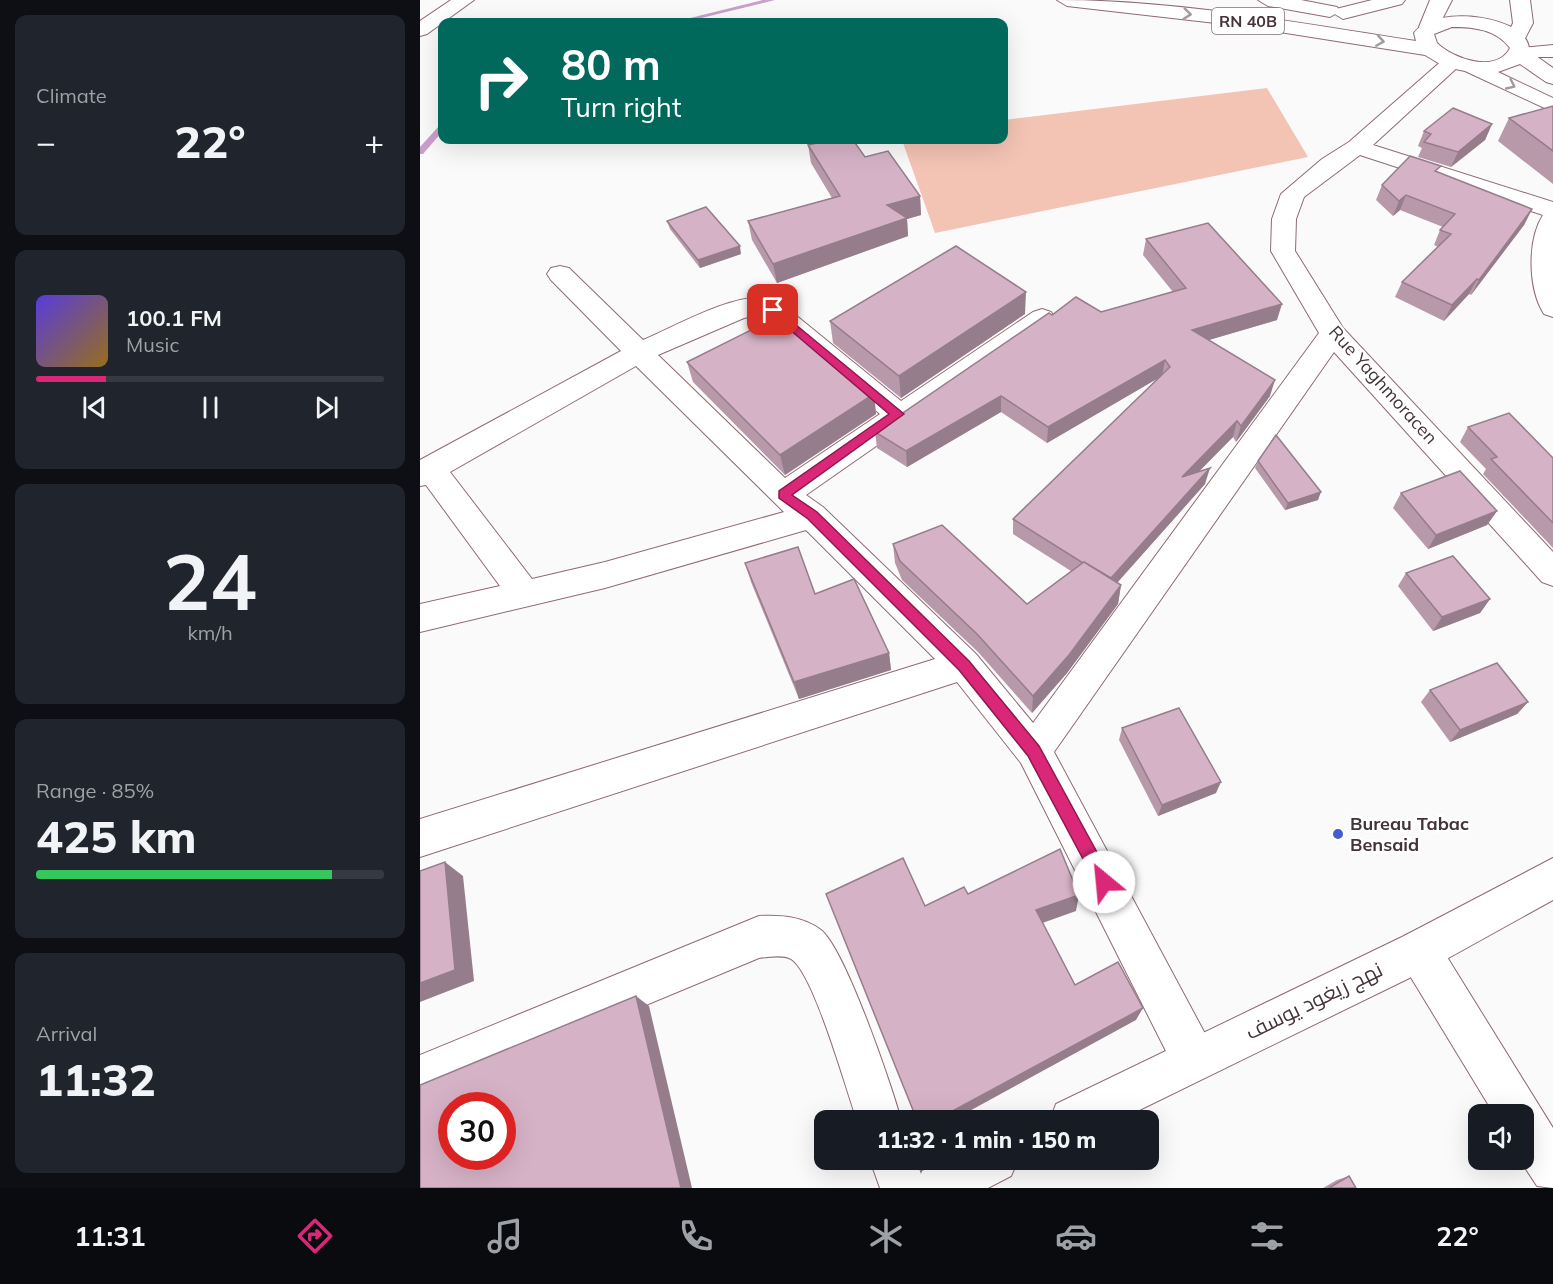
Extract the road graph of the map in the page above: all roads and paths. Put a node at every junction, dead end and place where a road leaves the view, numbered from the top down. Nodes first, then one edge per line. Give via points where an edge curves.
1 (464, 0) edge
2 (1067, 0) edge
3 (1268, 0) edge
4 (1395, 0) edge
5 (1442, 0) edge
6 (1520, 0) edge
7 (1343, 13) junction
8 (1386, 20) dead end
9 (1408, 24) dead end
10 (1429, 27) junction
11 (420, 30) edge
12 (1517, 47) junction
13 (1428, 49) junction
14 (1553, 51) edge
15 (1460, 64) junction
16 (1553, 78) edge
17 (1553, 106) edge
18 (1357, 147) junction
19 (1553, 210) edge
20 (1553, 218) edge
21 (560, 274) dead end
22 (1553, 308) edge
23 (1042, 318) edge
24 (1333, 334) junction
25 (640, 352) junction
26 (898, 414) junction
27 (425, 472) edge
28 (783, 495) junction
29 (812, 516) junction
30 (1553, 573) edge
31 (524, 593) junction
32 (420, 618) edge
33 (964, 665) junction
34 (1034, 751) junction
35 (420, 838) edge
36 (1553, 878) edge
37 (1419, 951) junction
38 (1194, 1059) junction
39 (420, 1077) edge
40 (1513, 1104) edge
41 (875, 1110) edge
42 (1092, 1110) edge
43 (1534, 1139) edge
44 (897, 1170) edge
45 (975, 1170) edge
46 (1553, 1170) edge
47 (903, 1188) edge
48 (939, 1188) edge

1 - 11 street
2 -> 13 street, RN 40B via 1242,20
3 - 7 street, RN 40B
4 - 7 street
5 - 10 street
6 - 12 street via 1523,23
7 - 8 street, RN 40B
9 - 10 street
10 - 12 street via 1451,21 1481,23 1495,27
10 - 13 street via 1423,40
12 - 14 street
12 - 15 street, RN 40B via 1512,62 1500,66
12 - 16 street
13 - 15 street, RN 40B
15 -> 17 street, RN 40B
15 - 18 street, Rue Yaghmoracen
18 - 19 street
18 - 24 street, Rue Yaghmoracen via 1293,194 1284,219 1283,251
20 - 22 street via 1547,232 1545,263
21 - 25 street
23 - 26 street
24 - 30 street, Rue Yaghmoracen
24 - 34 street
25 - 26 street via 738,310 763,306 773,310
25 - 27 street
25 - 28 street
26 - 28 street
27 - 31 street
28 - 29 street
29 - 31 street via 604,575
29 - 33 street
31 - 32 street
33 - 34 street
33 - 35 street
34 - 38 street
36 - 37 street, نهج زيغود يوسف
37 - 38 street, نهج زيغود يوسف
37 - 40 street
38 - 42 street, نهج زيغود يوسف
39 - 41 street via 759,937 786,935 812,946 825,969
43 - 46 street
44 - 47 street
45 - 48 street

